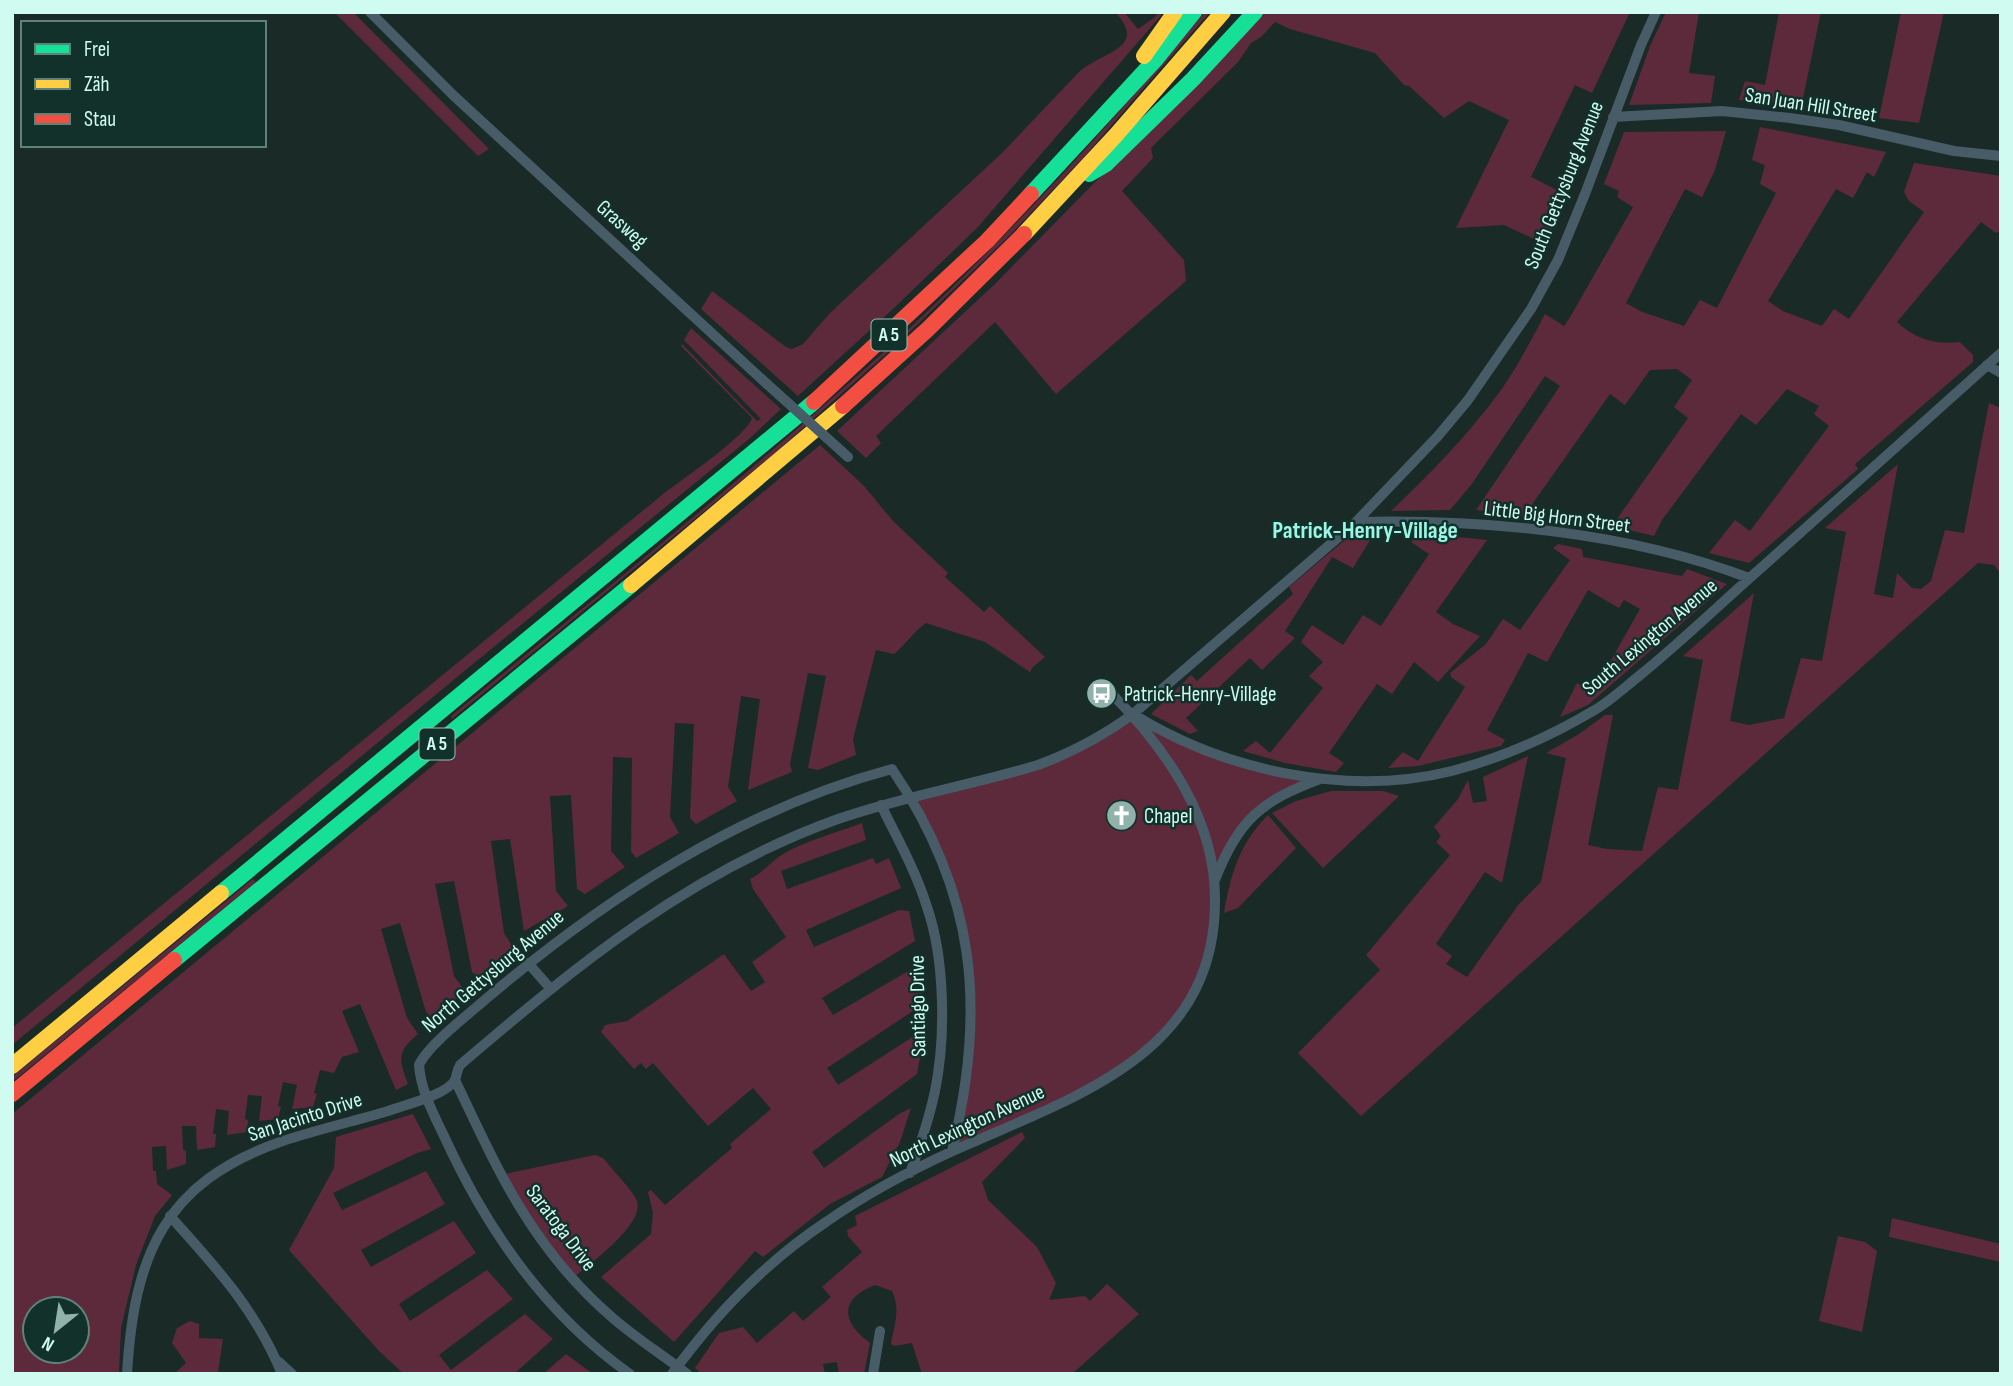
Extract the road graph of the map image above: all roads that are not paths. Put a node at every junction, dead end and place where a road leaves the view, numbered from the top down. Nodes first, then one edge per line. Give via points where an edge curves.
1 (370, 12) edge
2 (1175, 12) edge
3 (1194, 12) edge
4 (1223, 12) edge
5 (1255, 12) edge
6 (1656, 12) edge
7 (1613, 117) junction
8 (1078, 145) junction
9 (2001, 156) edge
10 (1074, 182) junction
11 (2001, 353) edge
12 (1987, 365) junction
13 (2001, 373) edge
14 (850, 459) dead end
15 (1356, 522) junction
16 (1749, 579) junction
17 (1111, 693) dead end
18 (1133, 714) junction
19 (1323, 778) junction
20 (911, 796) junction
21 (881, 805) junction
22 (1214, 880) junction
23 (528, 963) junction
24 (550, 988) junction
25 (12, 1066) edge
26 (455, 1080) junction
27 (12, 1094) edge
28 (426, 1098) junction
29 (952, 1151) junction
30 (910, 1173) junction
31 (170, 1216) junction
32 (880, 1331) dead end
33 (276, 1360) junction
34 (674, 1370) edge
35 (127, 1374) edge
36 (282, 1374) edge
37 (292, 1374) edge
38 (630, 1374) edge
39 (687, 1374) edge
40 (873, 1374) edge

1 - 14 street, Grasweg, bridge via 453,95
2 - 8 highway, A 5 via 1106,100
3 - 8 highway, A 5
4 - 10 highway, A 5
5 - 10 highway, A 5 via 1106,164
6 - 7 street, South Gettysburg Avenue
7 - 9 street, San Juan Hill Street via 1722,111 1776,116
7 - 15 street, South Gettysburg Avenue via 1571,231 1531,309 1468,400
8 - 25 highway, A 5 via 950,277 825,393
10 - 27 highway, A 5 via 928,329 776,464
11 - 12 street, South Lexington Avenue
12 - 13 street
12 - 16 street, South Lexington Avenue
15 - 16 street, Little Big Horn Street via 1405,521 1562,533 1623,543
15 - 18 street, South Gettysburg Avenue
16 - 19 street, South Lexington Avenue via 1594,711 1524,747 1492,760 1421,776
17 - 18 street
18 - 19 street, South Lexington Avenue via 1210,753
18 - 20 street via 1063,756
18 - 22 street, North Lexington Avenue via 1191,802 1207,842
19 - 22 street, North Lexington Avenue via 1291,790 1249,819 1228,848
20 - 21 street
20 - 23 street, North Gettysburg Avenue via 892,769 802,800 669,864
20 - 29 street via 956,895 969,953 970,1045
21 - 24 street via 753,856 678,897
21 - 30 street, Santiago Drive via 920,888 939,957 939,1069
22 - 29 street, North Lexington Avenue via 1215,913 1208,958 1180,1018 1101,1083
23 - 24 street
23 - 28 street, North Gettysburg Avenue via 422,1058 419,1073
24 - 26 street via 460,1065
26 - 28 street
26 - 34 street, Saratoga Drive via 500,1175 543,1244 572,1279
28 - 31 street, San Jacinto Drive via 252,1153 200,1183
28 - 38 street via 458,1167 518,1264 579,1330
29 - 30 street, North Lexington Avenue
30 - 34 street, North Lexington Avenue via 826,1221 790,1248 753,1281
31 - 33 street via 232,1286
31 - 35 street, San Jacinto Drive via 155,1241 143,1278
32 - 40 street
33 - 36 street
33 - 37 street
34 - 39 street

